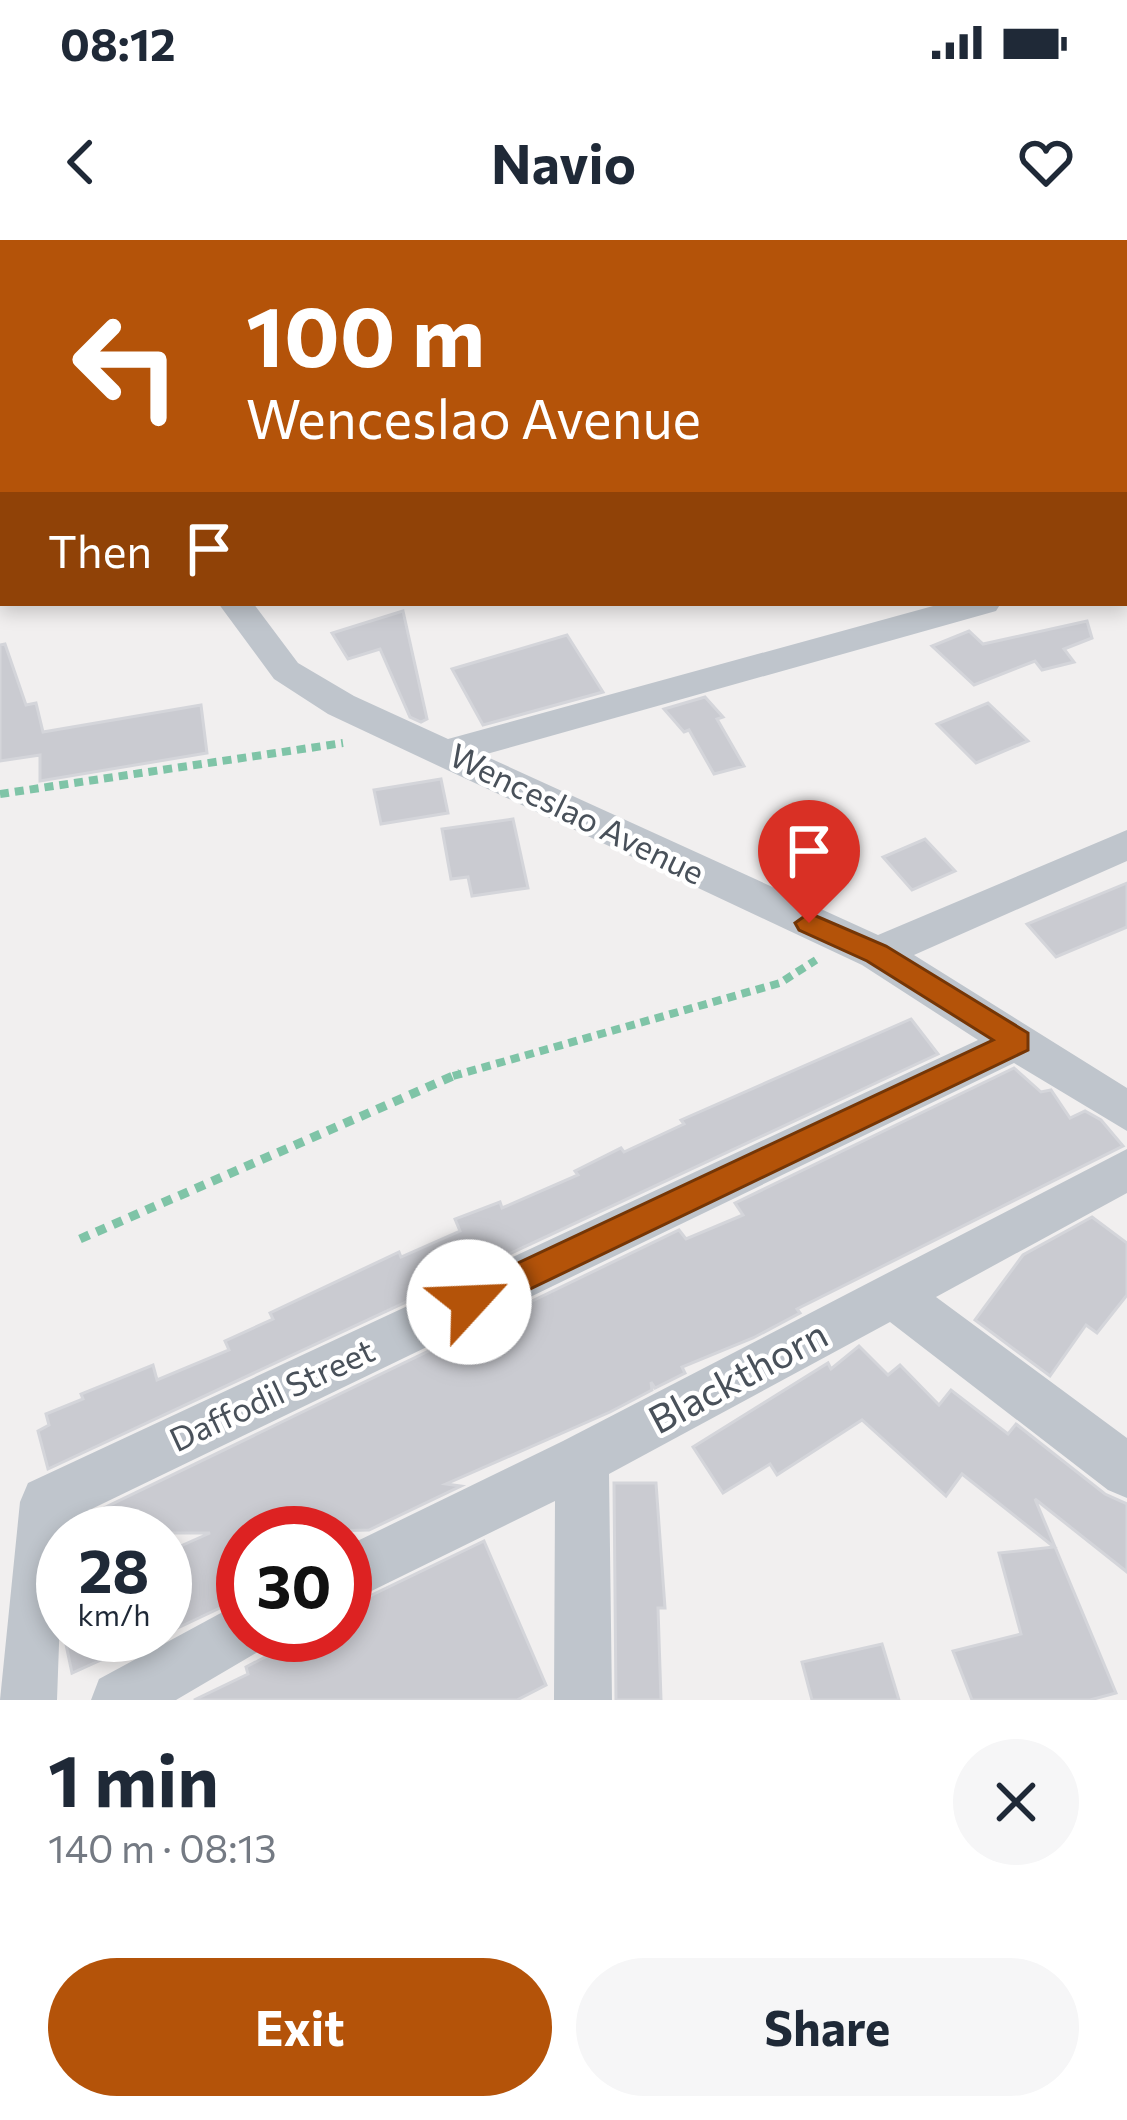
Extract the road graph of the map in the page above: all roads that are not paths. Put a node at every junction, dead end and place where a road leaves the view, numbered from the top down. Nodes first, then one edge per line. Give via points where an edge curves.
1 (237, 606) edge
2 (973, 606) edge
3 (448, 752) junction
4 (1127, 845) edge
5 (862, 947) junction
6 (1018, 1041) junction
7 (1127, 1112) edge
8 (1127, 1170) edge
9 (893, 1294) junction
10 (582, 1460) junction
11 (1127, 1471) edge
12 (372, 1563) edge
13 (216, 1645) edge
14 (579, 1698) edge
15 (28, 1700) edge
16 (120, 1700) edge

1 - 3 street, Wenceslao Avenue via 286,671
2 - 3 street
3 - 5 street, Wenceslao Avenue
4 - 5 street
5 - 6 street, Wenceslao Avenue
6 - 7 street, Wenceslao Avenue
6 - 15 street, Daffodil Street via 46,1502
8 - 9 street, Blackthorn
9 - 10 street, Blackthorn
9 - 11 street
10 - 12 street, Blackthorn
10 - 14 street
13 - 16 street

